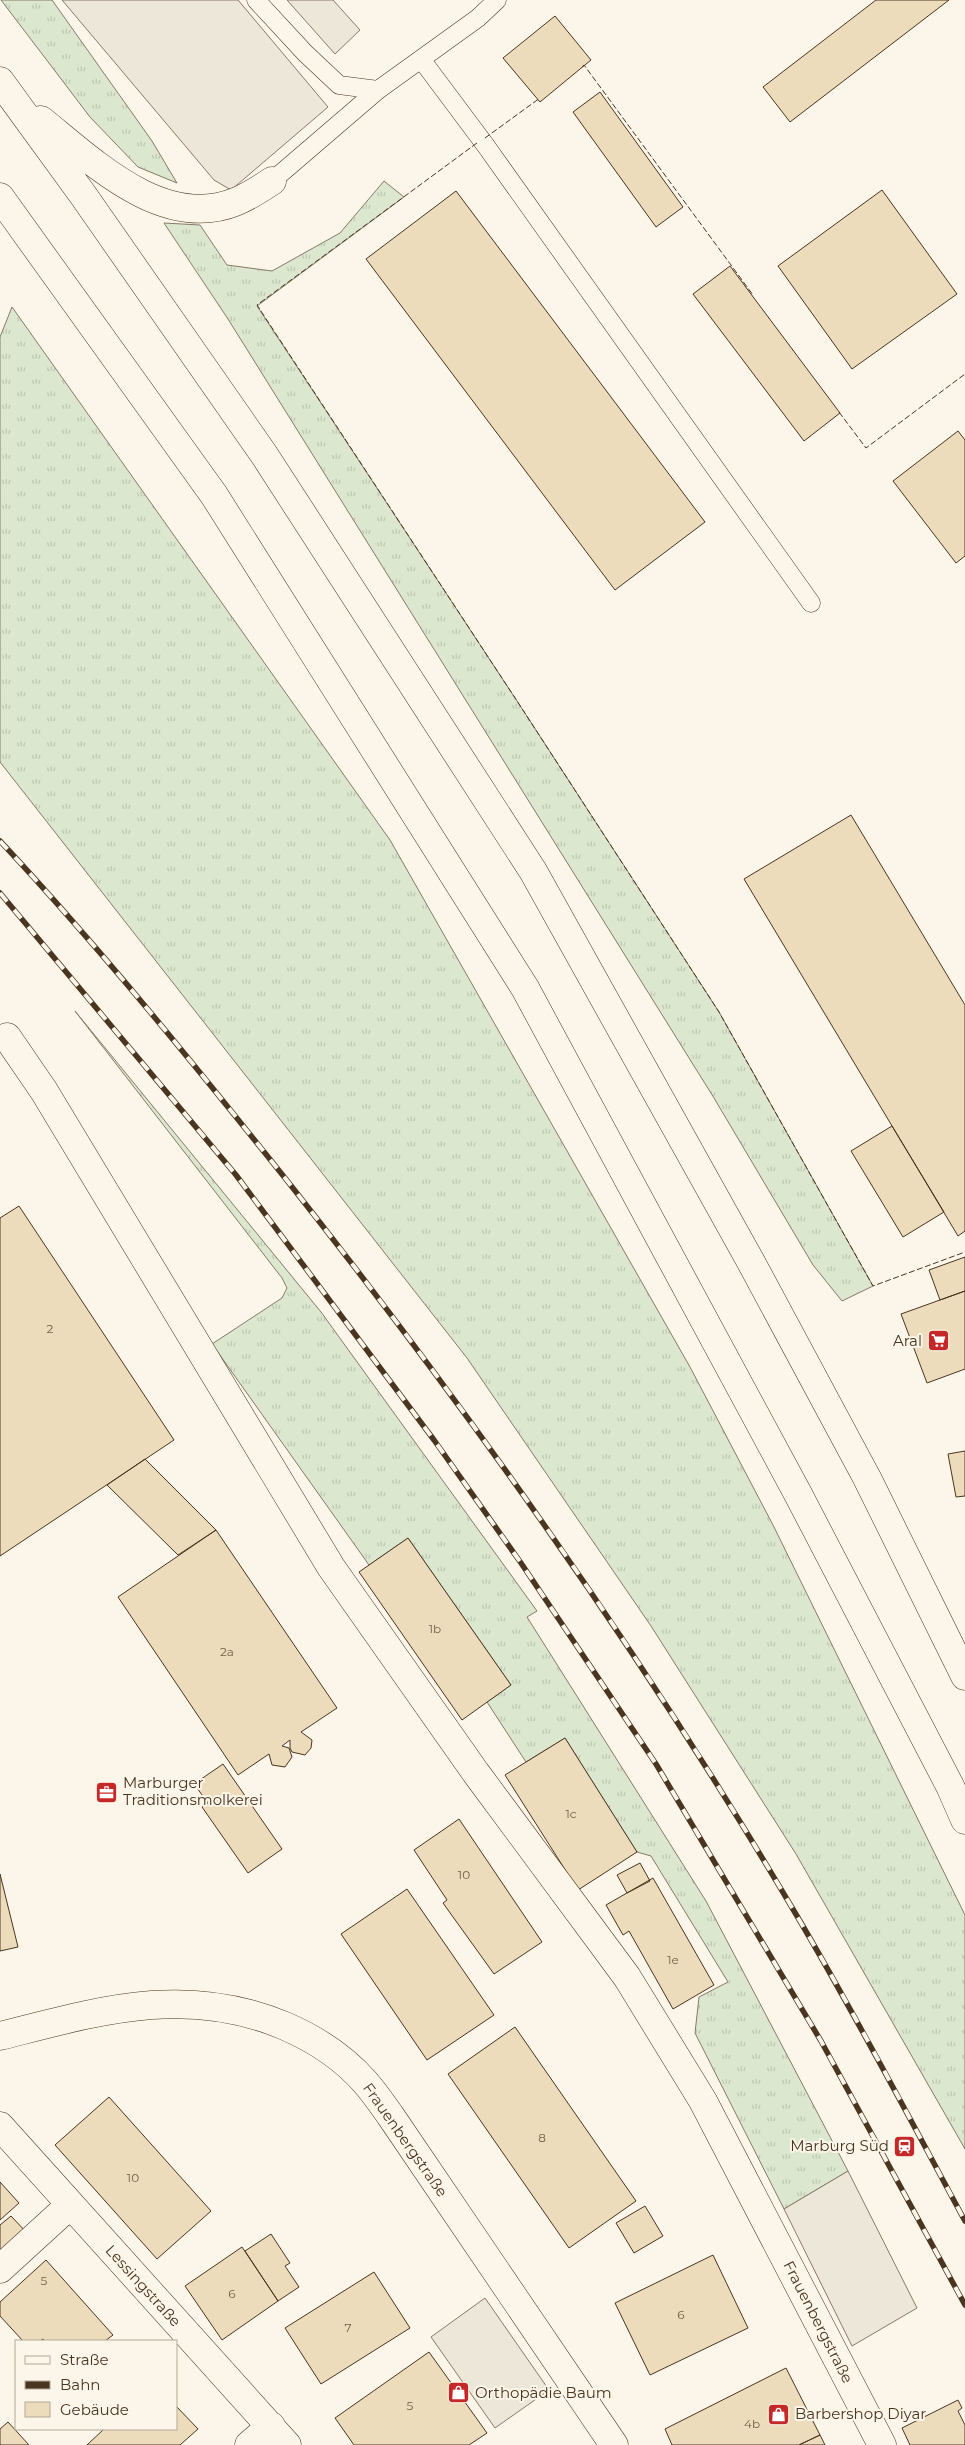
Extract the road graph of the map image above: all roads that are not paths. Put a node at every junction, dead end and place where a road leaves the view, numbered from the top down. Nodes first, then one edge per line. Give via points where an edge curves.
1 (256, 0) edge
2 (497, 0) edge
3 (421, 59) junction
4 (7, 90) edge
5 (378, 90) junction
6 (272, 181) joint
7 (0, 197) edge
8 (811, 603) dead end
9 (7, 1037) dead end
10 (965, 1676) edge
11 (965, 1820) edge
12 (0, 2036) edge
13 (0, 2126) edge
14 (70, 2205) junction
15 (0, 2269) edge
16 (279, 2435) edge
17 (249, 2445) edge
18 (614, 2445) edge
19 (882, 2445) edge

1 - 5 lane via 339,85
2 - 3 lane via 478,18
3 - 5 lane
3 - 8 lane
4 - 6 main road via 110,174 153,199 182,207 211,207 234,202
4 - 10 main road via 265,456 533,870 867,1478
5 - 6 lane
7 - 11 main road via 214,495 525,988 798,1494
9 - 19 main road, Frauenbergstraße via 44,1091 331,1567 476,1773 627,1977 703,2100
12 - 18 main road, Frauenbergstraße via 63,2020 148,2005 186,2003 239,2010 310,2037 364,2081 390,2115
13 - 14 main road, Lessingstraße
14 - 15 main road
14 - 16 main road, Lessingstraße
16 - 17 main road

